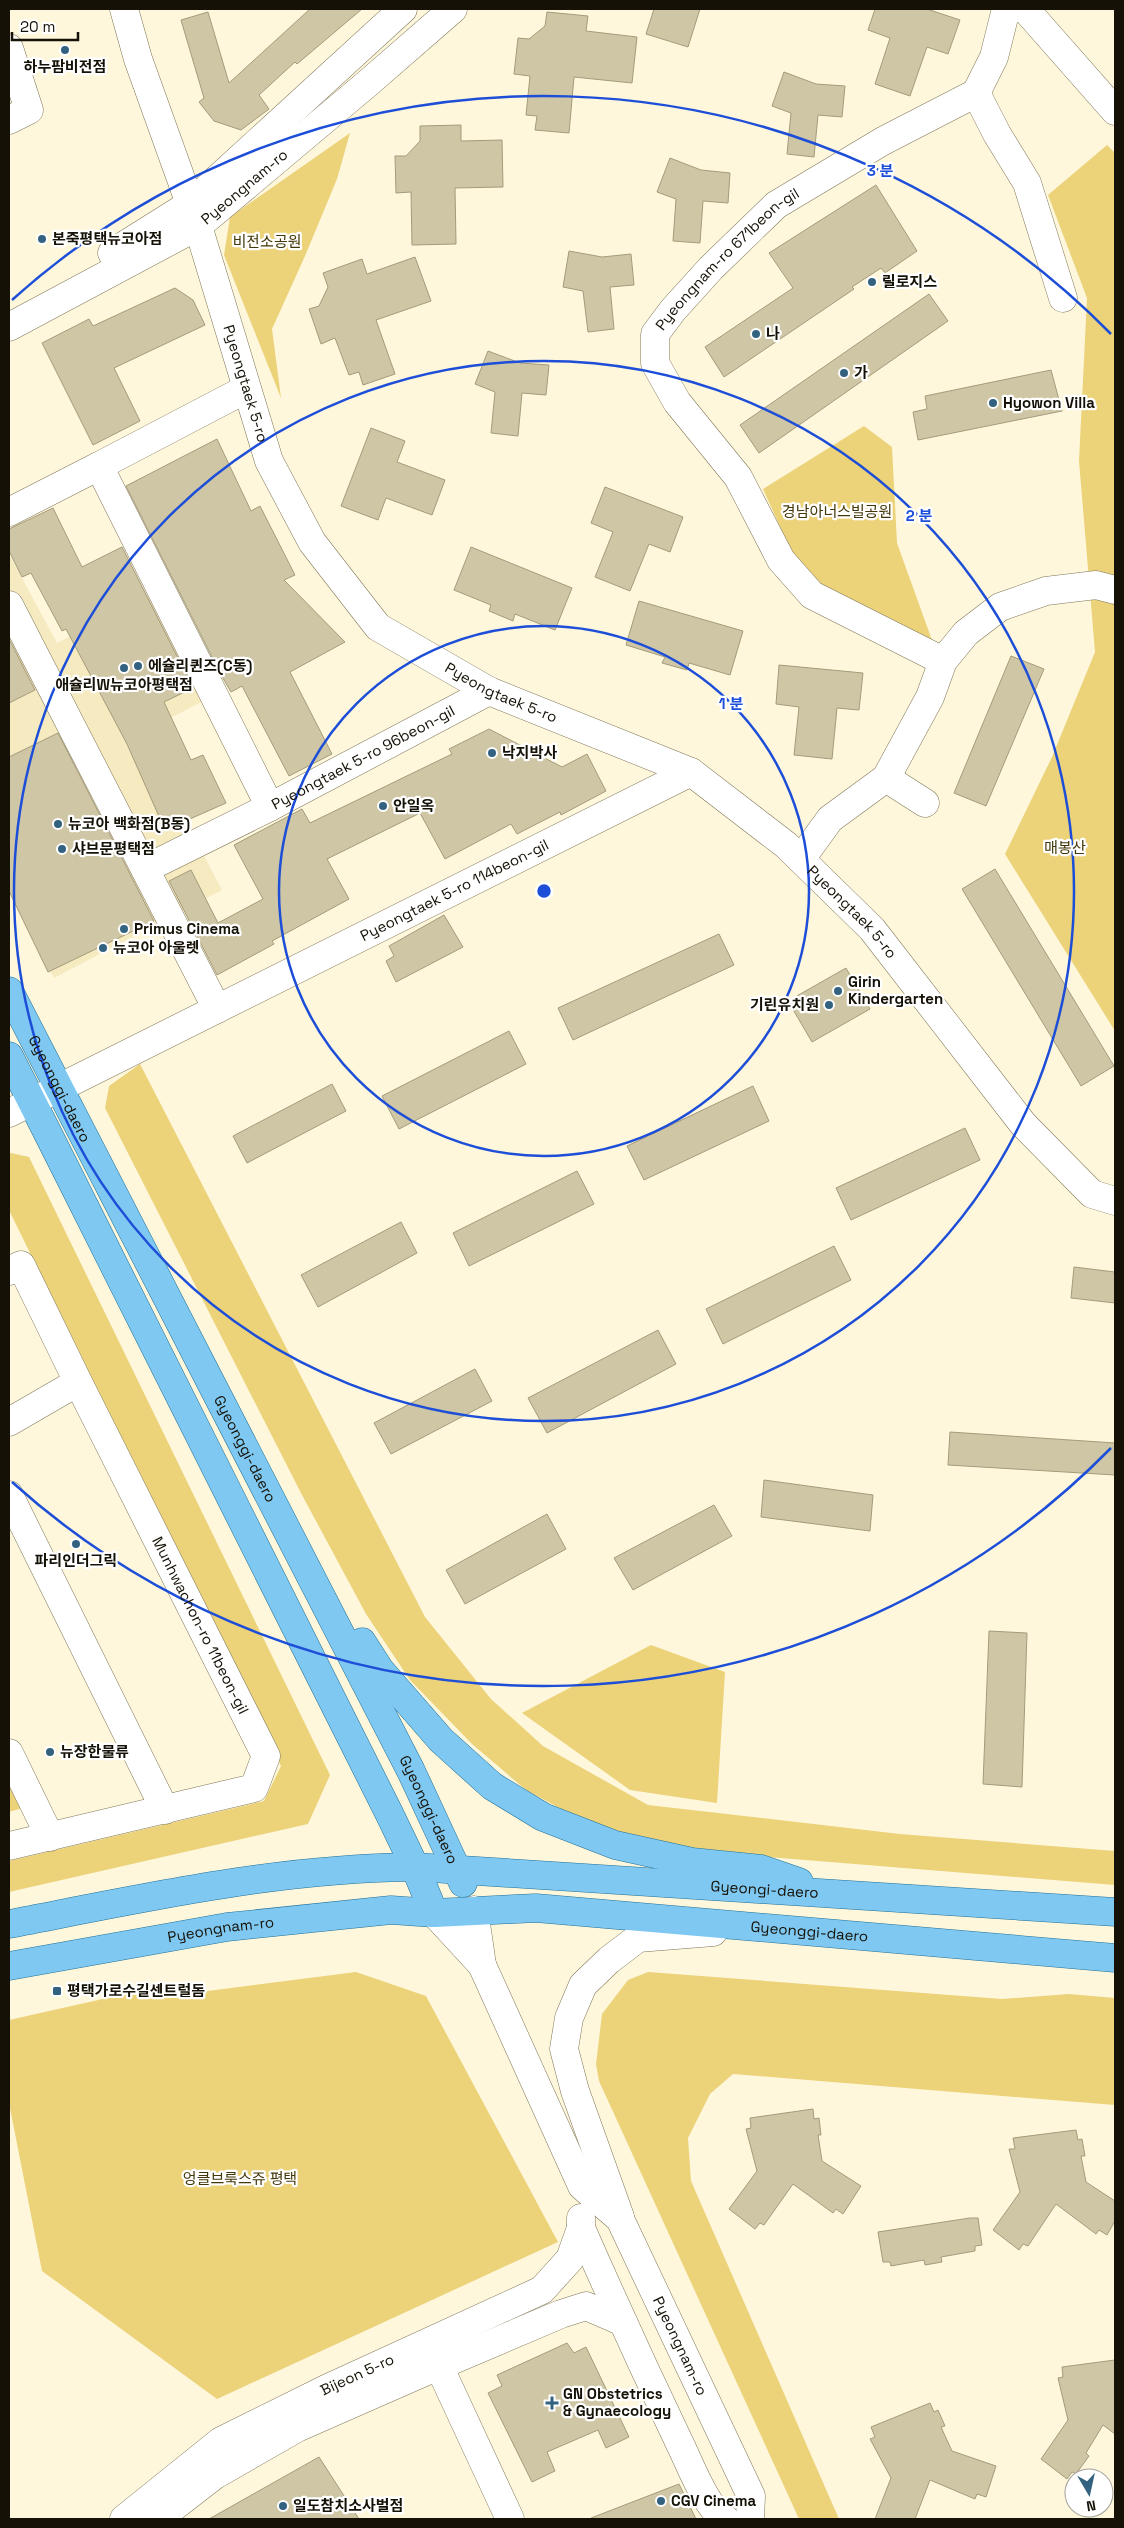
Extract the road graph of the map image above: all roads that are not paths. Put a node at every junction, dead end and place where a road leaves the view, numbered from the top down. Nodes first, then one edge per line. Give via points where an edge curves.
1 (109, 9) edge
2 (124, 9) edge
3 (403, 9) edge
4 (453, 9) edge
5 (1022, 9) edge
6 (9, 48) edge
7 (976, 93) junction
8 (1115, 111) edge
9 (9, 120) edge
10 (186, 220) junction
11 (1063, 298) dead end
12 (9, 307) edge
13 (9, 327) edge
14 (246, 388) junction
15 (99, 466) junction
16 (9, 512) edge
17 (1115, 590) edge
18 (9, 604) edge
19 (942, 661) junction
20 (489, 691) junction
21 (691, 772) junction
22 (886, 778) junction
23 (925, 803) dead end
24 (270, 807) junction
25 (800, 859) junction
26 (145, 869) junction
27 (9, 991) edge
28 (217, 1010) junction
29 (9, 1056) edge
30 (36, 1100) edge
31 (1115, 1200) edge
32 (9, 1271) edge
33 (78, 1382) junction
34 (9, 1422) edge
35 (9, 1495) edge
36 (298, 1551) junction
37 (9, 1753) edge
38 (165, 1810) junction
39 (50, 1837) junction
40 (9, 1846) edge
41 (415, 1867) junction
42 (457, 1870) junction
43 (836, 1894) junction
44 (474, 1910) junction
45 (1115, 1912) edge
46 (434, 1913) junction
47 (9, 1924) edge
48 (784, 1929) junction
49 (1115, 1958) edge
50 (482, 1965) junction
51 (9, 1966) edge
52 (582, 2186) junction
53 (620, 2219) junction
54 (581, 2228) junction
55 (623, 2322) junction
56 (438, 2366) junction
57 (124, 2519) edge
58 (158, 2519) edge
59 (510, 2519) edge
60 (725, 2519) edge
61 (750, 2519) edge

1 - 10 street via 116,37
2 - 10 street, Pyeongtaek 5-ro
3 - 10 street
4 - 10 street, Pyeongnam-ro via 368,84
5 - 7 street
5 - 8 street
6 - 9 street via 29,110
7 - 11 street via 1027,183
7 - 19 street, Pyeongnam-ro 671beon-gil via 883,141 776,205 711,268 672,310 655,334 655,363 677,402 738,478 781,560 812,595
10 - 12 street
10 - 13 street, Pyeongnam-ro
10 - 14 street, Pyeongtaek 5-ro
14 - 15 street
14 - 20 street, Pyeongtaek 5-ro via 269,461 312,542 378,627
15 - 16 street
15 - 24 street, Pyeongtaek 5-ro 96beon-gil
17 - 19 street via 1096,585 1046,591 1000,607 966,633
18 - 26 street
19 - 22 street via 930,698
20 - 21 street, Pyeongtaek 5-ro
20 - 24 street, Pyeongtaek 5-ro 96beon-gil
21 - 25 street, Pyeongtaek 5-ro
21 - 28 street, Pyeongtaek 5-ro 114beon-gil
22 - 23 street
22 - 25 street via 830,819
24 - 26 street
25 - 31 street, Pyeongtaek 5-ro via 872,929 1023,1124 1092,1194
26 - 28 street
27 - 30 main road, Gyeonggi-daero
28 - 30 street, Pyeongtaek 5-ro 114beon-gil
29 - 30 main road, Gyeonggi-daero
30 - 36 main road, Gyeonggi-daero
30 - 41 main road, Gyeonggi-daero
32 - 33 street, Munhwachon-ro 11beon-gil via 21,1265
33 - 34 street
33 - 38 street, Munhwachon-ro 11beon-gil via 266,1756 254,1788
35 - 38 street
36 - 42 main road, Gyeonggi-daero via 411,1772
36 - 43 main road via 380,1670 441,1740 492,1786 543,1817 615,1845 692,1862 760,1869
37 - 39 street
38 - 39 street, Munhwachon-ro 11beon-gil
39 - 40 street, Munhwachon-ro 11beon-gil
41 - 42 main road, Gyeongi-daero
41 - 46 main road, Gyeonggi-daero
41 - 47 main road via 353,1868 227,1882
42 - 43 main road, Gyeongi-daero
42 - 44 main road, Gyeonggi-daero
43 - 45 main road, Gyeongi-daero
44 - 46 main road, Gyeonggi-daero
44 - 48 main road, Gyeonggi-daero via 536,1908
44 - 50 street
46 - 50 street
46 - 51 main road, Pyeongnam-ro via 391,1910 227,1927
48 - 49 main road, Gyeonggi-daero
48 - 53 street via 638,1938 583,1985 569,2018 564,2049 575,2091
50 - 52 street, Pyeongnam-ro
52 - 53 street, Pyeongnam-ro
52 - 54 street, Pyeongnam-ro
53 - 61 street, Pyeongnam-ro via 751,2496
54 - 55 street, Pyeongnam-ro
54 - 57 street, Bijeon 5-ro via 570,2259 542,2290 221,2441
55 - 56 street, Bijeon 5-ro via 586,2306
55 - 60 street, Pyeongnam-ro via 696,2478 717,2515
56 - 58 street, Bijeon 5-ro via 297,2428 215,2475
56 - 59 street

